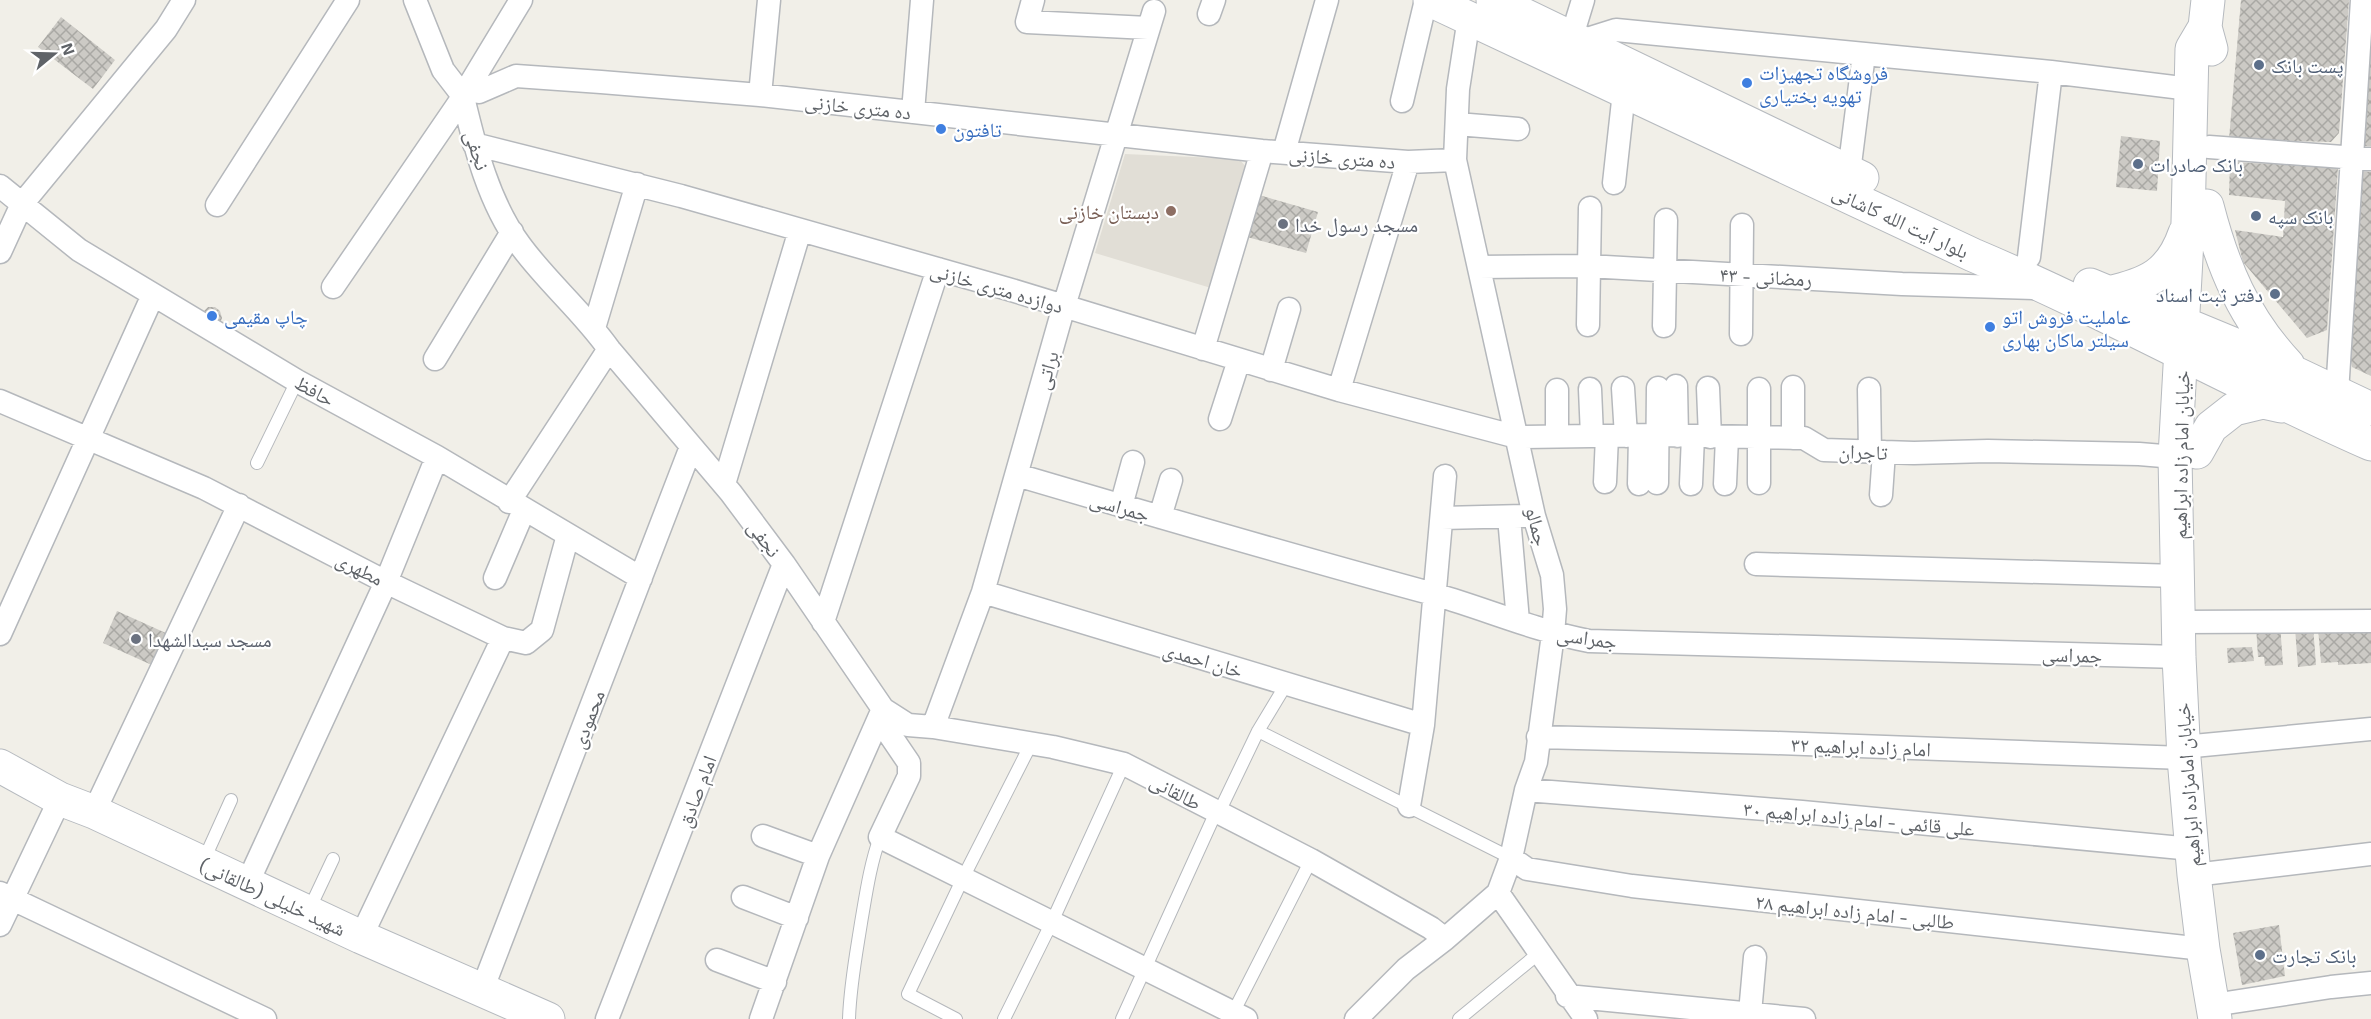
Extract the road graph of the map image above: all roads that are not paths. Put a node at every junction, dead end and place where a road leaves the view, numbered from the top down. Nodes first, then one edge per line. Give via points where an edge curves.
1 (184, 0) edge
2 (348, 0) edge
3 (415, 0) edge
4 (521, 0) edge
5 (770, 0) edge
6 (922, 0) edge
7 (1033, 0) edge
8 (1327, 0) edge
9 (1428, 0) edge
10 (1583, 0) edge
11 (2362, 0) edge
12 (1480, 6) edge
13 (2206, 14) edge
14 (1576, 39) junction
15 (1864, 54) junction
16 (2051, 72) junction
17 (2190, 89) junction
18 (1624, 92) junction
19 (468, 93) junction
20 (760, 95) junction
21 (1402, 101) dead end
22 (913, 112) junction
23 (1457, 124) junction
24 (1518, 129) dead end
25 (1115, 134) junction
26 (474, 144) junction
27 (2209, 147) junction
28 (1273, 152) junction
29 (2361, 158) edge
30 (1455, 160) junction
31 (1408, 162) junction
32 (1849, 172) junction
33 (1614, 183) dead end
34 (637, 184) junction
35 (0, 186) edge
36 (22, 204) junction
37 (217, 205) dead end
38 (1590, 208) dead end
39 (2197, 214) junction
40 (1666, 219) dead end
41 (1742, 225) dead end
42 (800, 230) junction
43 (512, 232) junction
44 (0, 252) edge
45 (2029, 257) junction
46 (1588, 266) junction
47 (1479, 267) junction
48 (938, 269) junction
49 (1665, 271) junction
50 (1742, 275) junction
51 (333, 287) dead end
52 (2053, 289) junction
53 (153, 295) junction
54 (2105, 303) junction
55 (1064, 306) junction
56 (1289, 309) dead end
57 (1588, 325) dead end
58 (1664, 326) dead end
59 (594, 328) junction
60 (1741, 334) dead end
61 (2189, 344) junction
62 (609, 349) junction
63 (1203, 349) junction
64 (435, 358) dead end
65 (1239, 360) junction
66 (1271, 370) junction
67 (2297, 375) junction
68 (297, 381) junction
69 (1667, 387) dead end
70 (1793, 387) dead end
71 (1623, 388) dead end
72 (1708, 388) dead end
73 (1590, 389) dead end
74 (1759, 389) dead end
75 (1869, 389) dead end
76 (1339, 390) junction
77 (1557, 390) dead end
78 (2337, 393) junction
79 (0, 400) edge
80 (2291, 409) junction
81 (2371, 409) edge
82 (1220, 419) dead end
83 (1557, 436) junction
84 (1659, 436) junction
85 (1517, 437) junction
86 (1761, 437) junction
87 (88, 438) junction
88 (1793, 438) junction
89 (2371, 444) edge
90 (691, 447) junction
91 (2183, 450) junction
92 (1877, 452) junction
93 (437, 457) junction
94 (1133, 462) dead end
95 (257, 464) dead end
96 (1017, 475) junction
97 (1445, 476) dead end
98 (1171, 480) dead end
99 (1605, 482) dead end
100 (1648, 483) dead end
101 (1760, 483) dead end
102 (724, 484) junction
103 (1691, 484) dead end
104 (1725, 484) dead end
105 (1881, 495) dead end
106 (239, 506) junction
107 (516, 506) junction
108 (1121, 506) junction
109 (1534, 516) junction
110 (1160, 517) junction
111 (1509, 517) junction
112 (1442, 518) junction
113 (568, 535) junction
114 (2178, 563) junction
115 (784, 564) junction
116 (1756, 564) dead end
117 (495, 578) dead end
118 (641, 578) junction
119 (386, 582) junction
120 (983, 592) junction
121 (1436, 595) junction
122 (1518, 621) junction
123 (2371, 621) edge
124 (823, 622) junction
125 (2179, 622) junction
126 (0, 634) edge
127 (1553, 634) junction
128 (503, 638) junction
129 (2179, 657) junction
130 (1287, 683) junction
131 (883, 709) junction
132 (1423, 725) junction
133 (933, 727) junction
134 (2371, 729) edge
135 (1258, 731) junction
136 (1538, 737) junction
137 (1031, 744) junction
138 (2183, 753) junction
139 (1124, 764) junction
140 (0, 766) edge
141 (1526, 790) junction
142 (60, 799) junction
143 (231, 800) dead end
144 (1409, 806) junction
145 (94, 812) junction
146 (1216, 812) junction
147 (763, 836) dead end
148 (880, 837) junction
149 (2371, 854) edge
150 (818, 856) junction
151 (1511, 858) junction
152 (333, 859) dead end
153 (1311, 860) junction
154 (2193, 862) junction
155 (202, 863) junction
156 (963, 878) junction
157 (247, 884) junction
158 (1498, 893) junction
159 (6, 896) edge
160 (743, 897) dead end
161 (308, 912) junction
162 (797, 918) junction
163 (1051, 924) junction
164 (0, 925) edge
165 (361, 937) junction
166 (1445, 939) junction
167 (2203, 949) junction
168 (1539, 953) junction
169 (1755, 957) dead end
170 (717, 960) dead end
171 (1146, 968) junction
172 (775, 982) junction
173 (2371, 983) edge
174 (482, 990) junction
175 (1567, 996) junction
176 (2214, 1012) edge
177 (1750, 1013) junction
178 (766, 1017) edge
179 (1236, 1017) edge
180 (265, 1019) edge
181 (548, 1019) edge
182 (607, 1019) edge
183 (849, 1019) edge
184 (956, 1019) edge
185 (1004, 1019) edge
186 (1122, 1019) edge
187 (1356, 1019) edge
188 (1459, 1019) edge
189 (1586, 1019) edge
190 (1804, 1019) edge

1 - 36 street via 166,29
2 - 37 street
3 - 19 street via 443,70
4 - 19 street
5 - 20 street
6 - 22 street
7 - 25 street, براتی via 1027,22 1151,19
8 - 28 street
9 - 12 main road, بلوار آیت الله کاشانی
9 - 21 street
10 - 14 street
11 - 29 street
12 - 14 main road, بلوار آیت الله کاشانی
12 - 18 main road, بلوار آیت الله کاشانی
12 - 23 street, جمالو via 1458,89
13 - 17 main road, خیابان امام زاده ابراهیم via 2192,49
13 - 27 main road, خیابان امام زاده ابراهیم via 2212,52
14 - 15 street via 1616,30
14 - 32 main road, بلوار آیت الله کاشانی
15 - 16 street
15 - 32 street
16 - 17 street
16 - 45 street
17 - 39 main road, خیابان امام زاده ابراهیم
18 - 33 street
18 - 52 main road, بلوار آیت الله کاشانی
19 - 20 street, ده متری خازنی via 516,76
19 - 26 street, نجفی
19 - 51 street
20 - 22 street, ده متری خازنی
22 - 25 street, ده متری خازنی
23 - 24 street
23 - 30 street, جمالو
25 - 28 street, ده متری خازنی
25 - 55 street, براتی
26 - 34 street, دوازده متری خازنی
26 - 43 street, نجفی
27 - 29 street
27 - 39 main road, خیابان امام زاده ابراهیم
28 - 31 street, ده متری خازنی
28 - 63 street
29 - 78 street
30 - 31 street, ده متری خازنی
30 - 47 street, جمالو
31 - 76 street
32 - 45 main road, بلوار آیت الله کاشانی
34 - 42 street, دوازده متری خازنی
34 - 59 street
35 - 36 street, حافظ
36 - 44 street
36 - 53 street, حافظ via 79,250
38 - 46 street
39 - 54 main road via 2179,250 2161,272
39 - 61 main road, خیابان امام زاده ابراهیم
39 - 67 main road via 2256,326
40 - 49 street
41 - 50 street
42 - 48 street, دوازده متری خازنی
42 - 102 street
43 - 59 street, نجفی via 520,246
43 - 64 street
45 - 54 main road, بلوار آیت الله کاشانی
46 - 47 street, رمضانی - ۴۳
46 - 49 street, رمضانی - ۴۳
46 - 57 street
47 - 85 street, جمالو
48 - 55 street, دوازده متری خازنی
48 - 124 street
49 - 50 street, رمضانی - ۴۳
49 - 58 street
50 - 52 street, رمضانی - ۴۳
50 - 60 street
52 - 54 main road, بلوار آیت الله کاشانی
53 - 68 street, حافظ
53 - 87 street
54 - 61 main road, بلوار آیت الله کاشانی
54 - 91 main road via 2156,368 2172,403
55 - 63 street, دوازده متری خازنی
55 - 96 street, براتی
56 - 66 street
59 - 62 street, نجفی
61 - 67 main road, بلوار آیت الله کاشانی via 2240,347
61 - 80 main road, بلوار آیت الله کاشانی
61 - 91 main road, خیابان امام زاده ابراهیم
62 - 90 street, نجفی
62 - 107 street
63 - 65 street, دوازده متری خازنی
65 - 66 street, دوازده متری خازنی
65 - 82 street
66 - 76 street, دوازده متری خازنی
67 - 78 main road, بلوار آیت الله کاشانی
68 - 93 street, حافظ
68 - 95 lane
69 - 84 street
70 - 88 street
71 - 84 street
72 - 84 street
73 - 84 street
74 - 86 street
75 - 92 street
76 - 85 street, دوازده متری خازنی
77 - 83 street
78 - 81 main road, بلوار آیت الله کاشانی
79 - 87 street, مطهری
80 - 89 main road, بلوار آیت الله کاشانی
80 - 91 main road via 2263,402 2234,409
83 - 84 street, تاجران
83 - 85 street, تاجران
84 - 86 street, تاجران
84 - 99 street
84 - 100 street
84 - 103 street
84 - 104 street
85 - 109 street, جمالو
86 - 88 street, تاجران
86 - 101 street
87 - 106 street, مطهری
87 - 126 street
88 - 92 street, تاجران via 1804,438 1824,450
90 - 102 street, نجفی
90 - 118 street, محمودی
91 - 92 street, تاجران via 2139,454
91 - 114 main road, خیابان امام زاده ابراهیم
92 - 105 street
93 - 107 street, حافظ
93 - 119 street
94 - 108 street
96 - 108 street, جمراسی
96 - 120 street, براتی
97 - 112 street
98 - 110 street
102 - 115 street, نجفی
106 - 119 street, مطهری
106 - 145 street
107 - 113 street, حافظ
107 - 117 street
108 - 110 street, جمراسی
109 - 111 street
109 - 127 street, جمالو via 1552,574
110 - 121 street, جمراسی
111 - 112 street
111 - 122 street
112 - 121 street
113 - 118 street, حافظ
113 - 128 street, مطهری via 542,630 526,643
114 - 116 street
114 - 125 main road, خیابان امامزاده ابراهیم
115 - 124 street, نجفی
115 - 182 street, امام صادق
118 - 174 street, محمودی
119 - 128 street, مطهری
119 - 157 street
120 - 130 street, خان احمدی
120 - 133 street, براتی
121 - 122 street, جمراسی
121 - 132 street
122 - 127 street, جمراسی
123 - 125 street
124 - 131 street, نجفی
125 - 129 main road, خیابان امامزاده ابراهیم
127 - 129 street, جمراسی via 1589,641
127 - 136 street, جمالو
128 - 165 street
129 - 138 main road, خیابان امامزاده ابراهیم
130 - 132 street, خان احمدی
130 - 135 lane
131 - 133 street, طالقانی via 908,725
131 - 148 street via 890,735 909,763 909,776
131 - 150 street
132 - 144 street
133 - 137 street, طالقانی
134 - 138 street, امام زاده ابراهیم ۳۲
135 - 144 lane
135 - 146 lane
136 - 138 street, امام زاده ابراهیم ۳۲
136 - 141 street, جمالو via 1536,762
137 - 139 street, طالقانی
137 - 156 lane
138 - 154 main road, خیابان امامزاده ابراهیم
139 - 146 street, طالقانی
139 - 163 lane
140 - 142 main road, شهید خلیلی (طالقانی)
141 - 151 street, جمالو
141 - 154 street, علی قائمی - امام زاده ابراهیم ۳۰ via 1802,812
142 - 145 main road, شهید خلیلی (طالقانی)
142 - 159 street
143 - 155 lane
144 - 151 lane
145 - 155 main road, شهید خلیلی (طالقانی)
146 - 153 street, طالقانی
146 - 171 lane
147 - 150 street
148 - 156 street
148 - 183 lane via 850,991
149 - 154 street, علی قائمی - امام زاده ابراهیم ۳۰
150 - 162 street
151 - 158 street, جمالو
151 - 167 street, طالبی - امام زاده ابراهیم ۲۸ via 1527,869 1632,886
152 - 161 lane
153 - 166 street, طالقانی
153 - 179 lane
154 - 167 main road, خیابان امامزاده ابراهیم
155 - 157 main road, شهید خلیلی (طالقانی)
156 - 163 street
156 - 184 lane via 908,994
157 - 161 main road, شهید خلیلی (طالقانی)
158 - 166 street
158 - 168 street
159 - 164 street
159 - 180 street
160 - 162 street
161 - 165 main road, شهید خلیلی (طالقانی)
162 - 172 street
163 - 171 street
163 - 185 lane
165 - 174 main road, شهید خلیلی (طالقانی)
166 - 187 street via 1406,969
167 - 176 main road, خیابان امامزاده ابراهیم
168 - 175 street
168 - 188 lane
169 - 177 street
170 - 172 street
171 - 179 street
171 - 186 lane
172 - 178 street
173 - 176 street via 2331,987
174 - 181 main road, شهید خلیلی (طالقانی)
175 - 177 street
175 - 189 street
177 - 190 street

